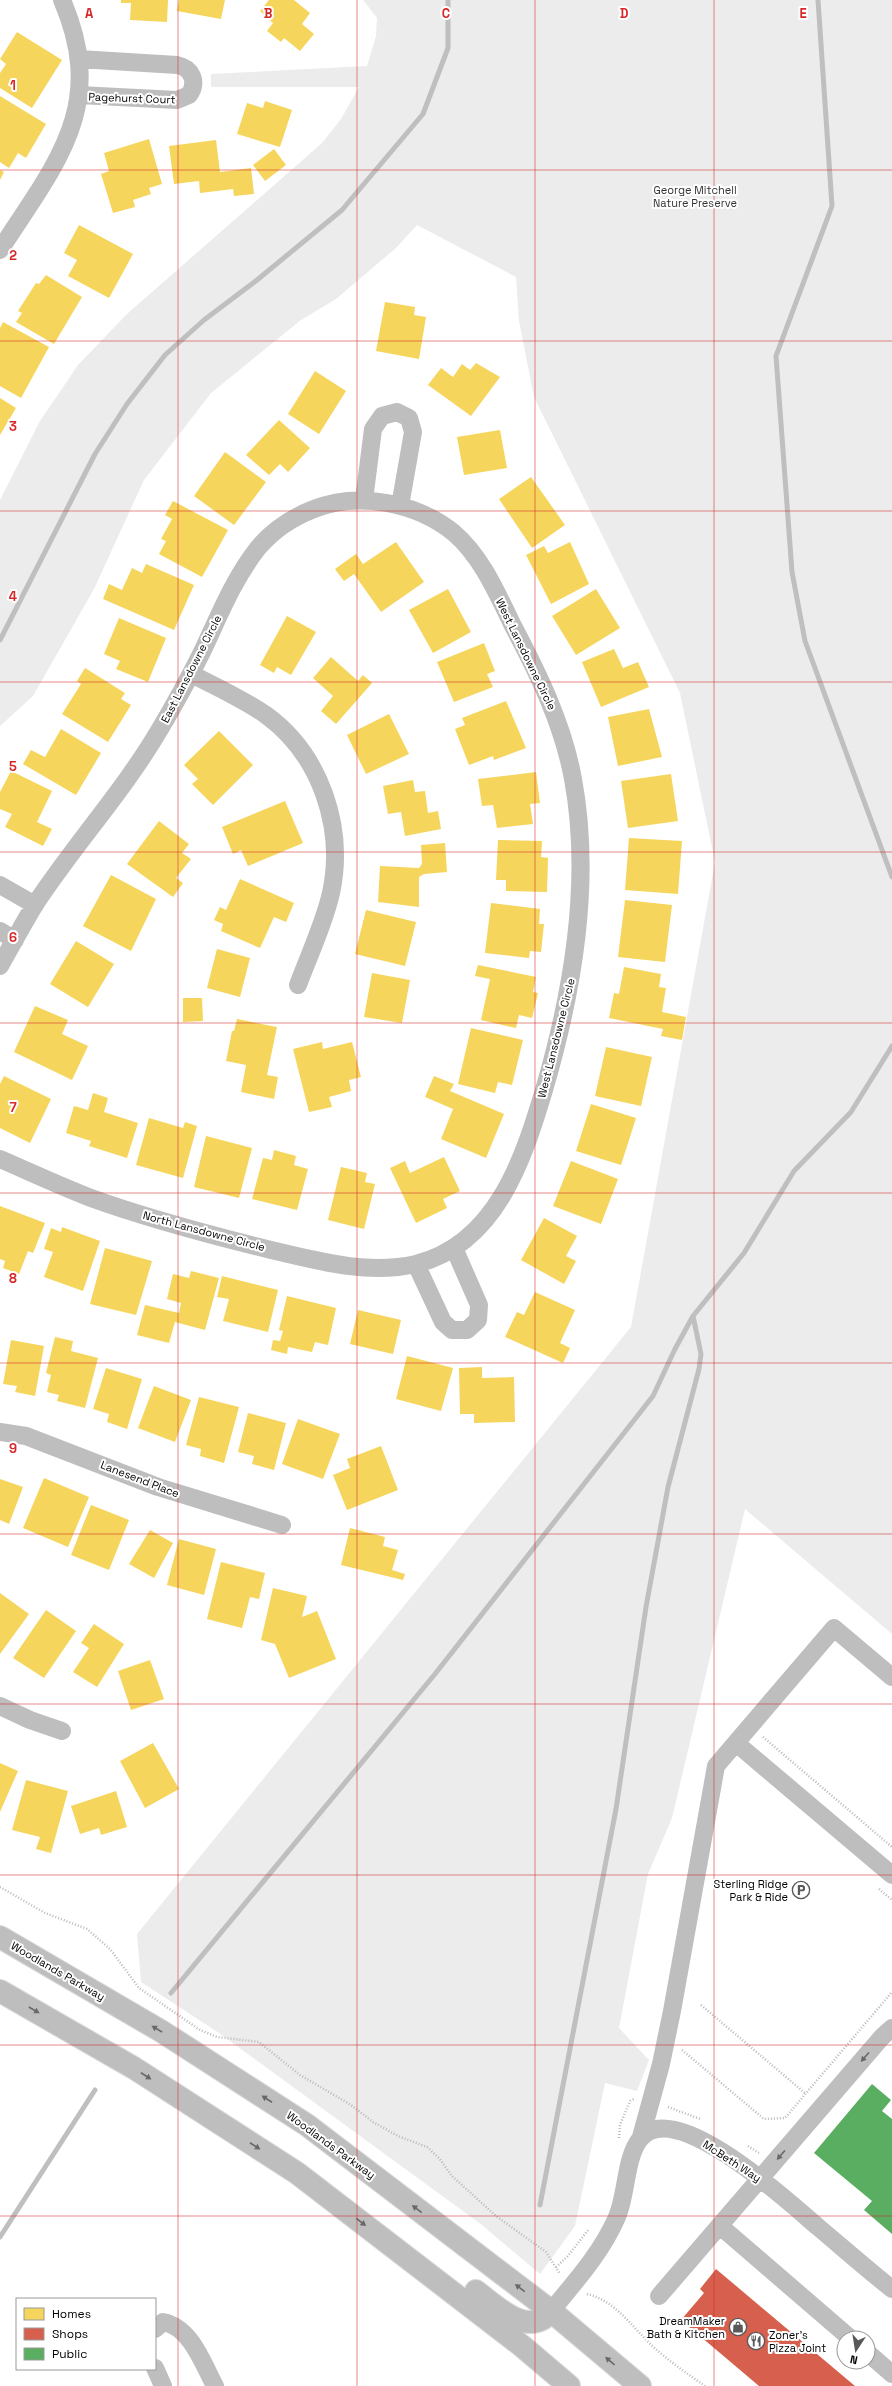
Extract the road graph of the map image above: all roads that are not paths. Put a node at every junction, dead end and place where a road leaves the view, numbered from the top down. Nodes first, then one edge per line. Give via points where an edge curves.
1 (62, 0) edge
2 (79, 59) junction
3 (80, 89) junction
4 (0, 250) edge
5 (372, 501) junction
6 (400, 506) junction
7 (191, 674) junction
8 (0, 885) edge
9 (35, 904) junction
10 (7, 935) edge
11 (0, 966) edge
12 (298, 985) dead end
13 (0, 1159) edge
14 (454, 1248) junction
15 (435, 1258) joint
16 (416, 1264) junction
17 (0, 1432) edge
18 (282, 1525) dead end
19 (892, 1677) edge
20 (0, 1706) edge
21 (62, 1730) dead end
22 (736, 1742) junction
23 (892, 1876) edge
24 (0, 1936) edge
25 (0, 1991) edge
26 (892, 2028) edge
27 (641, 2137) junction
28 (297, 2173) junction
29 (761, 2178) junction
30 (720, 2226) junction
31 (890, 2284) edge
32 (659, 2296) dead end
33 (551, 2311) junction
34 (156, 2328) edge
35 (841, 2330) edge
36 (876, 2360) edge
37 (156, 2370) edge
38 (892, 2374) edge
39 (164, 2386) edge
40 (215, 2386) edge
41 (569, 2386) edge
42 (640, 2386) edge

1 - 2 street via 70,19
2 - 3 street
2 - 3 street, Pagehurst Court via 182,66 191,73 194,83 189,95 177,100
3 - 4 street via 72,125 58,159
5 - 6 street, West Lansdowne Circle
5 - 6 street via 373,429 382,416 397,412 409,418 413,432
5 - 7 street, East Lansdowne Circle via 316,508 278,528 262,543 242,572
6 - 14 street, West Lansdowne Circle via 437,522 455,534 474,555 495,589 538,673 556,716 573,779 578,820 580,858 574,953 569,992 549,1074 526,1150 517,1170 494,1208 480,1225
7 - 9 street, East Lansdowne Circle via 142,759
7 - 12 street via 267,716 301,751 324,790 336,841 335,864 331,893
8 - 9 street
9 - 10 street, East Lansdowne Circle
10 - 11 street, East Lansdowne Circle
13 - 16 street, North Lansdowne Circle via 87,1196 215,1236 368,1269
14 - 15 street, West Lansdowne Circle
14 - 16 street via 479,1305 478,1320 467,1330 452,1330 443,1322
15 - 16 street, North Lansdowne Circle
17 - 18 street, Lanesend Place via 32,1438 158,1487
19 - 22 street via 834,1628
20 - 21 street via 30,1720
22 - 23 street
22 - 27 street via 716,1766 672,2011
33 -> 24 main road, Woodlands Parkway via 307,2125 161,2031
25 -> 28 main road via 134,2068
26 -> 29 street
27 - 29 street, McBeth Way via 657,2130 674,2130 713,2147
27 - 33 street via 632,2156 624,2200 617,2217 600,2248
28 - 33 main road via 356,2200 500,2310 516,2319 536,2323 546,2319
28 -> 41 main road via 522,2346
29 - 30 street
29 - 31 street, McBeth Way
30 - 32 street
30 - 35 street
42 -> 33 main road, Woodlands Parkway
34 - 40 street via 164,2322 175,2324 188,2338
36 - 38 street
37 - 39 street

